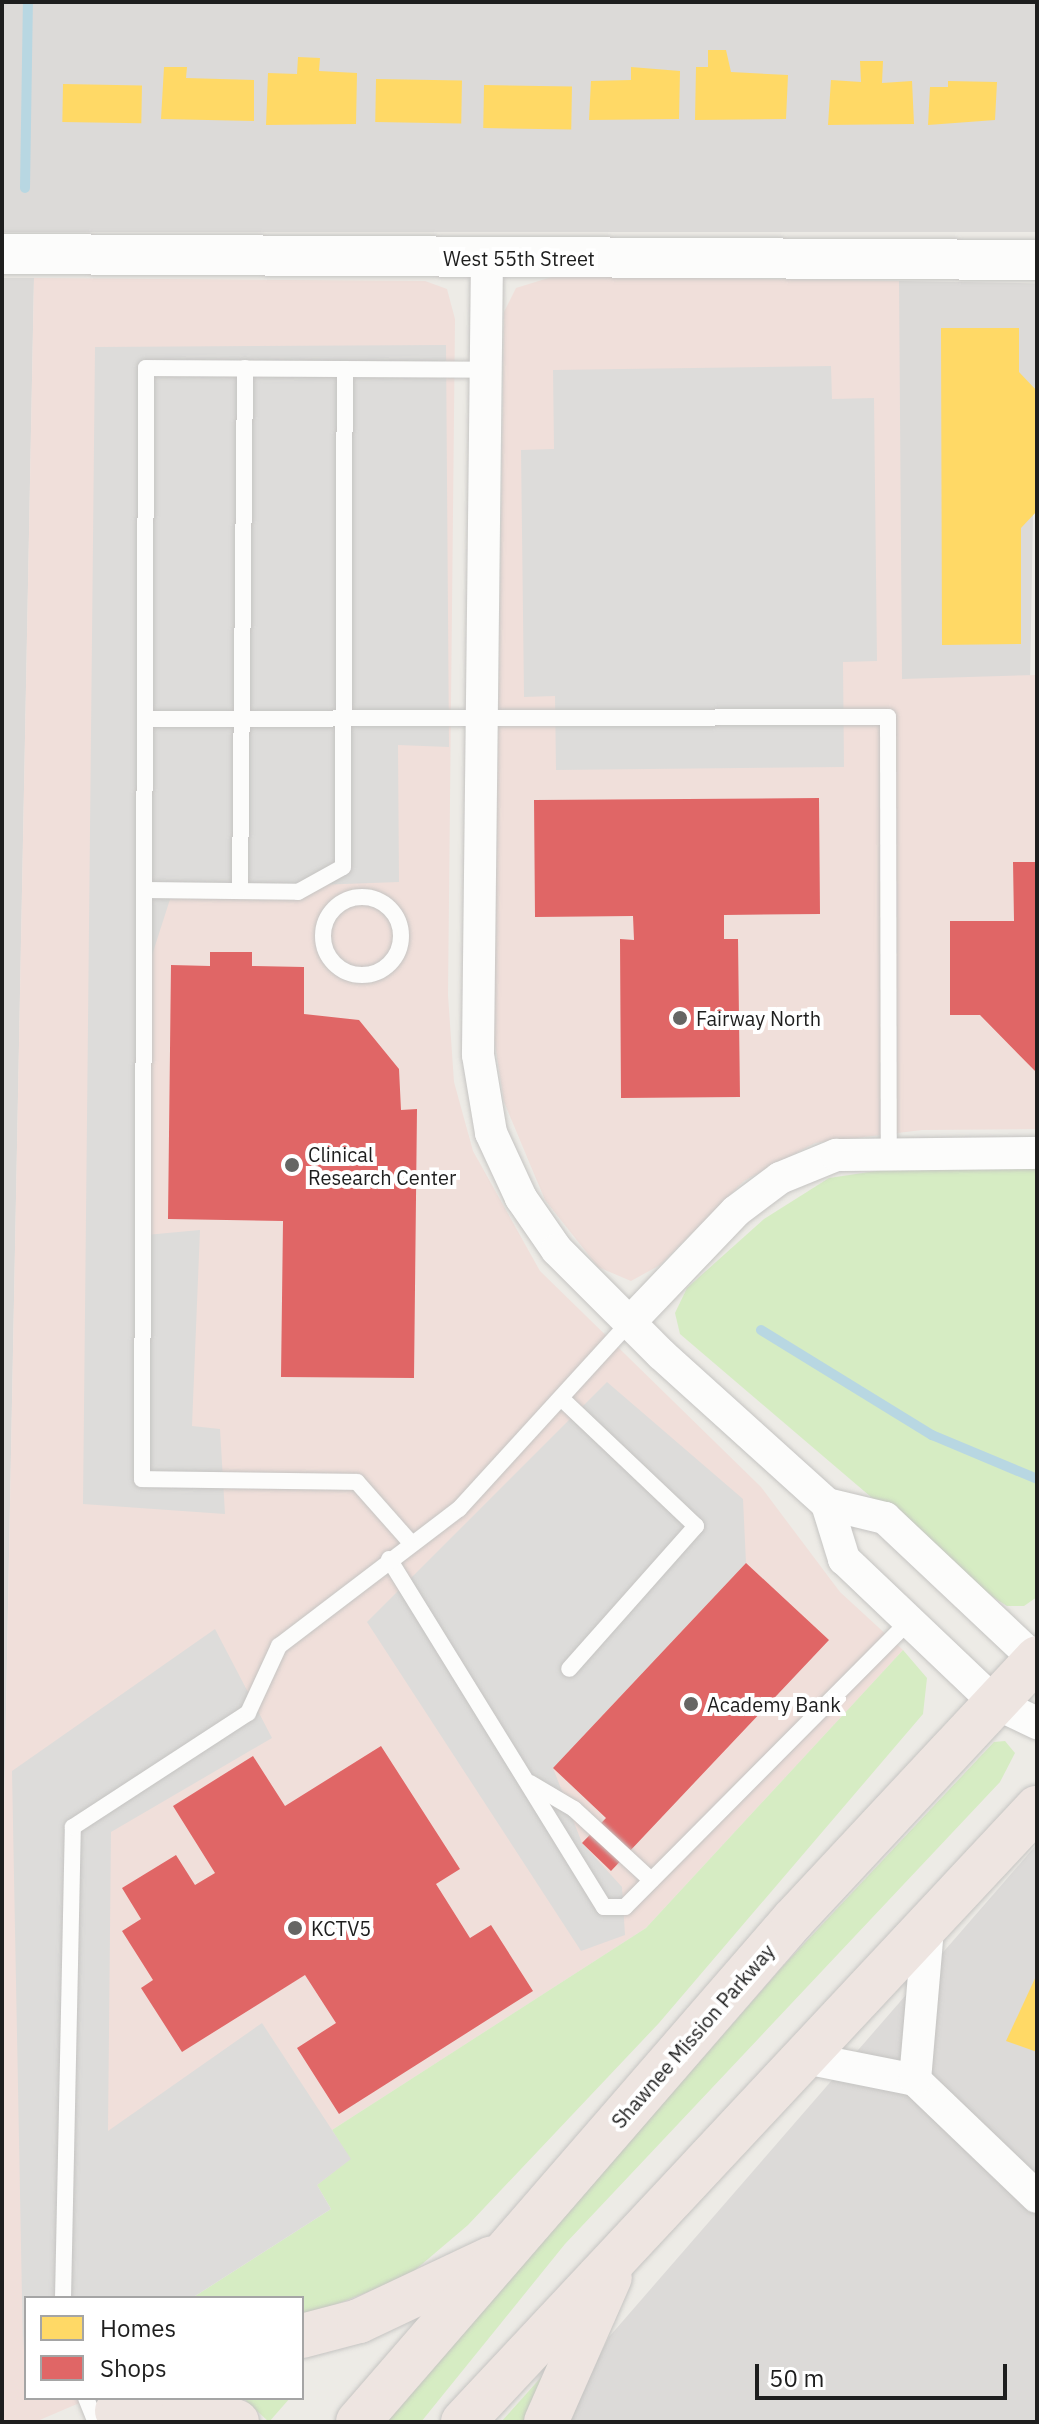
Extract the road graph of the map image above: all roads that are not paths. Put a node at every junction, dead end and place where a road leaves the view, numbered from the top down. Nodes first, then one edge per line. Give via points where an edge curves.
1 (2, 254) edge
2 (487, 258) junction
3 (1037, 260) edge
4 (245, 368) junction
5 (345, 369) junction
6 (486, 370) junction
7 (145, 719) junction
8 (244, 721) junction
9 (344, 721) junction
10 (481, 723) junction
11 (312, 884) junction
12 (145, 890) junction
13 (240, 890) junction
14 (332, 906) junction
15 (1037, 1153) edge
16 (889, 1154) junction
17 (630, 1322) junction
18 (561, 1398) junction
19 (827, 1504) junction
20 (411, 1543) junction
21 (389, 1559) junction
22 (909, 1621) junction
23 (1037, 1659) edge
24 (569, 1669) dead end
25 (995, 1703) junction
26 (1037, 1723) edge
27 (525, 1780) junction
28 (1037, 1808) edge
29 (651, 1880) junction
30 (928, 1927) junction
31 (800, 2057) junction
32 (915, 2080) junction
33 (1037, 2197) edge
34 (508, 2250) junction
35 (620, 2253) junction
36 (63, 2296) edge
37 (304, 2335) edge
38 (107, 2410) edge
39 (237, 2422) edge
40 (358, 2422) edge
41 (463, 2422) edge
42 (546, 2422) edge

1 - 2 street, West 55th Street
2 - 3 street, West 55th Street
2 - 6 street
4 - 5 lane
4 - 7 lane via 146,368
4 - 8 lane
5 - 6 lane
5 - 9 lane
6 - 10 street
7 - 8 lane
7 - 12 lane
8 - 9 lane
8 - 13 lane
9 - 10 lane
9 - 11 lane via 343,867
10 - 16 lane via 888,717
10 - 17 street via 478,1055 491,1133 521,1198 557,1250
11 - 13 lane via 298,892
11 - 14 lane
12 - 13 lane
12 - 20 lane via 142,1479 357,1482
14 - 14 lane via 325,949 339,966 359,977 390,970 402,944 388,912 368,894
15 - 16 street
16 - 17 street via 836,1155 780,1178 736,1211
17 - 18 lane
17 - 19 street
18 - 20 lane via 459,1509
18 - 24 lane via 696,1526
19 - 22 street via 844,1559
19 - 23 street via 885,1518
20 - 21 lane
21 - 27 lane
21 - 36 lane via 279,1646 248,1713 73,1827
22 - 25 street
22 - 29 lane
23 - 25 highway, Shawnee Mission Parkway
25 - 26 street
25 - 34 highway, Shawnee Mission Parkway via 793,1920
27 - 29 lane via 574,1809
27 - 29 lane via 604,1907 625,1907
28 - 30 highway
30 - 31 highway
30 - 32 street
31 - 32 street
31 - 35 highway
32 - 33 street
34 - 37 highway via 359,2321
34 - 40 highway, Shawnee Mission Parkway
35 - 41 highway
35 - 42 highway
38 - 39 highway via 184,2401 217,2408

